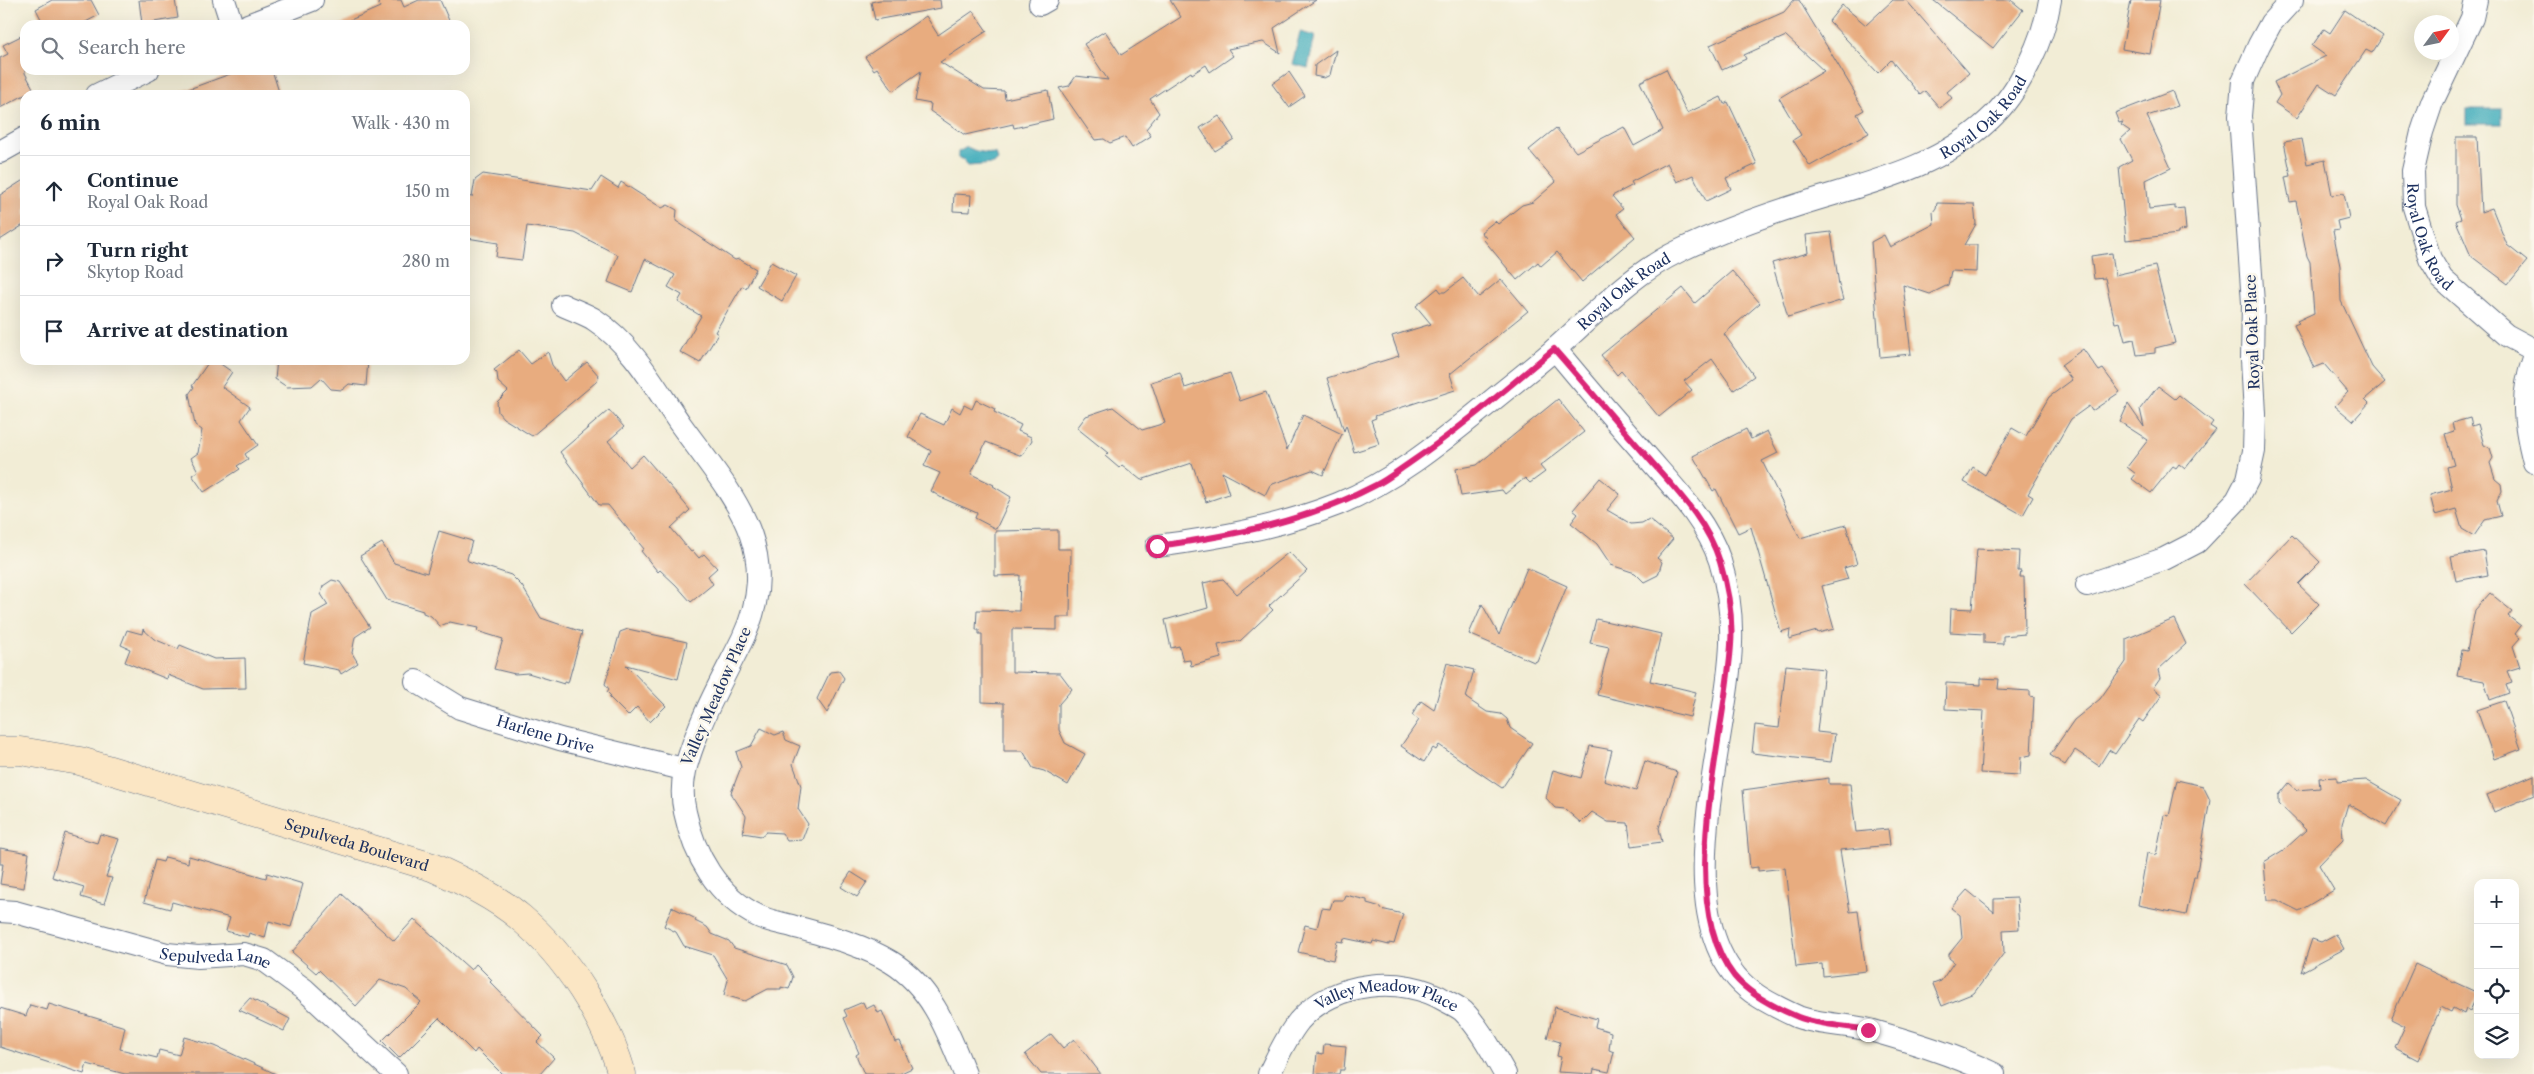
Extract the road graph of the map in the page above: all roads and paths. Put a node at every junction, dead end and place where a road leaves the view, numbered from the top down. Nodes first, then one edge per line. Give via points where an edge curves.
1 (224, 0) edge
2 (312, 0) edge
3 (2050, 0) edge
4 (2292, 0) edge
5 (2476, 0) edge
6 (230, 20) edge
7 (261, 20) edge
8 (138, 75) edge
9 (107, 90) edge
10 (20, 141) edge
11 (0, 152) edge
12 (563, 305) dead end
13 (1554, 349) junction
14 (2534, 350) edge
15 (2534, 358) edge
16 (2534, 462) edge
17 (1157, 546) dead end
18 (2087, 585) dead end
19 (416, 681) dead end
20 (0, 751) edge
21 (683, 769) junction
22 (0, 911) edge
23 (396, 1074) edge
24 (622, 1074) edge
25 (965, 1074) edge
26 (1269, 1074) edge
27 (1505, 1074) edge
28 (1994, 1074) edge

1 - 6 street
2 - 7 street
3 - 13 street, Royal Oak Road via 2046,22 2016,86 1990,120 1963,140 1926,164 1738,226 1677,252 1622,287
4 - 18 street, Royal Oak Place via 2258,45 2243,81 2241,104 2253,303 2255,414 2254,451 2248,480 2233,505 2197,542 2164,559
5 - 14 street, Royal Oak Road via 2472,18 2432,102 2422,132 2413,171 2414,207 2430,259 2442,278 2506,335
8 - 9 street
10 - 11 street
12 - 21 street, Valley Meadow Place via 594,319 624,344 726,487 754,540 758,590 744,636 703,718
13 - 17 street, Royal Oak Road via 1440,442 1378,484 1339,503 1290,520 1211,538
13 - 28 street via 1684,500 1708,535 1720,561 1729,603 1731,643 1705,845 1704,880 1707,912 1715,942 1734,976 1758,996 1799,1017 1868,1030 1974,1064
15 - 16 street via 2526,382 2524,408
19 - 21 street, Harlene Drive via 460,708 560,739
20 - 24 main road, Sepulveda Boulevard via 80,761 432,867 477,888 521,918 552,949 604,1023
21 - 25 street, Valley Meadow Place via 684,810 694,844 710,874 732,900 759,917 863,949 892,963 921,987 944,1023
22 - 23 street, Sepulveda Lane via 15,912 167,954 198,958 244,954 264,960 305,990
26 - 27 street, Valley Meadow Place via 1285,1042 1306,1015 1348,990 1377,984 1416,988 1437,995 1462,1010

